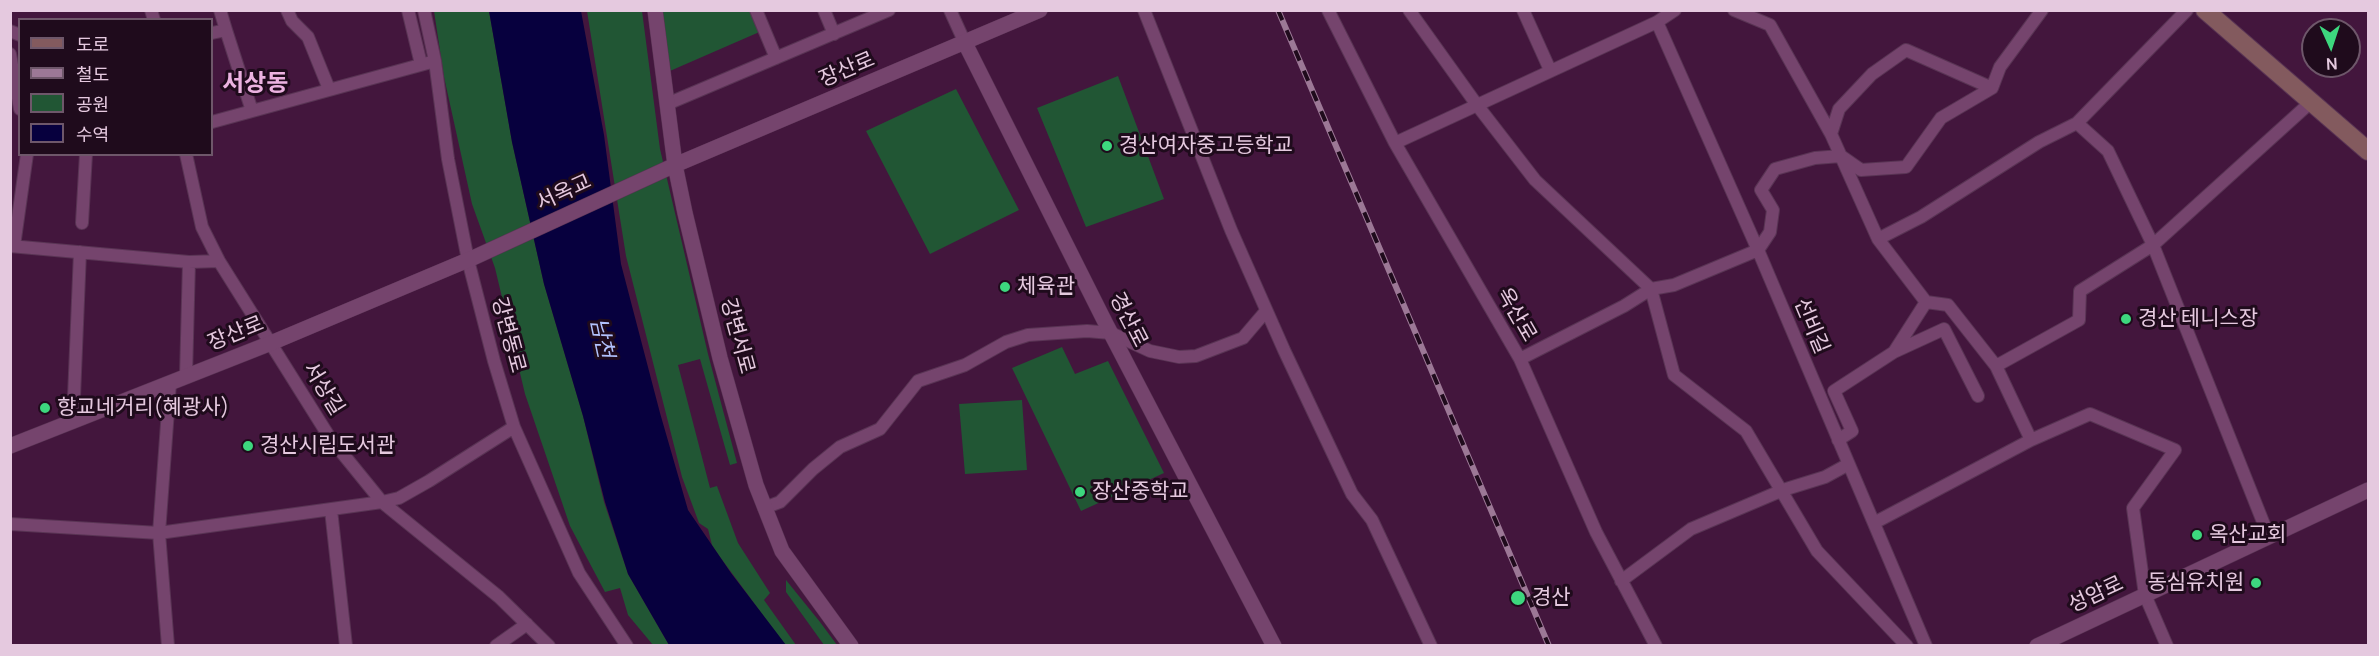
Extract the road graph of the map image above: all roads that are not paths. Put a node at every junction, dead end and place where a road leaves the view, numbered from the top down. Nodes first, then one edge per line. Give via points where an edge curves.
1 (220, 10) edge
2 (287, 10) edge
3 (408, 10) edge
4 (424, 10) edge
5 (655, 10) edge
6 (756, 10) edge
7 (824, 10) edge
8 (889, 10) edge
9 (950, 10) edge
10 (1040, 10) edge
11 (1144, 10) edge
12 (1328, 10) edge
13 (1409, 10) edge
14 (1523, 10) edge
15 (1675, 10) edge
16 (1734, 10) edge
17 (2042, 10) edge
18 (2187, 10) edge
19 (2205, 10) edge
20 (1657, 22) junction
21 (226, 30) junction
22 (213, 33) edge
23 (834, 34) junction
24 (965, 43) junction
25 (10, 54) edge
26 (776, 58) junction
27 (435, 61) junction
28 (421, 64) junction
29 (1550, 70) junction
30 (1992, 88) junction
31 (329, 89) junction
32 (18, 98) edge
33 (2311, 102) junction
34 (667, 104) junction
35 (1477, 105) junction
36 (252, 111) junction
37 (213, 122) edge
38 (2077, 123) junction
39 (1832, 134) junction
40 (1395, 143) junction
41 (2368, 151) edge
42 (27, 156) edge
43 (86, 156) edge
44 (186, 156) edge
45 (1841, 156) junction
46 (673, 166) junction
47 (82, 223) dead end
48 (1878, 239) junction
49 (2153, 245) junction
50 (12, 246) edge
51 (1758, 250) junction
52 (80, 252) junction
53 (472, 258) junction
54 (219, 261) junction
55 (189, 262) junction
56 (1651, 289) junction
57 (1926, 302) junction
58 (1266, 311) junction
59 (1111, 333) junction
60 (271, 343) junction
61 (1894, 352) junction
62 (1520, 359) junction
63 (1996, 366) junction
64 (186, 376) junction
65 (170, 383) junction
66 (1978, 396) dead end
67 (73, 421) junction
68 (514, 427) junction
69 (1838, 440) junction
70 (2031, 440) junction
71 (10, 446) edge
72 (1847, 465) junction
73 (1783, 490) junction
74 (2368, 490) edge
75 (382, 502) junction
76 (764, 508) junction
77 (331, 510) junction
78 (1874, 523) junction
79 (10, 524) edge
80 (159, 532) junction
81 (2269, 537) junction
82 (1620, 581) junction
83 (2145, 595) junction
84 (527, 624) junction
85 (168, 645) edge
86 (346, 645) edge
87 (496, 645) edge
88 (549, 645) edge
89 (627, 645) edge
90 (851, 645) edge
91 (1274, 645) edge
92 (1431, 645) edge
93 (1656, 645) edge
94 (1907, 645) edge
95 (1926, 645) edge
96 (2037, 645) edge
97 (2167, 645) edge

1 - 21 street
2 - 31 street via 308,37
3 - 28 street
4 - 27 street, 강변동로
5 - 34 street, 강변서로
6 - 26 street
7 - 23 street
8 - 23 street
9 - 24 street, 경산로
10 - 24 street, 장산로
11 - 58 street
12 - 40 street, 옥산로
13 - 35 street
14 - 29 street
15 - 20 street
16 - 39 street via 1770,25
17 - 30 street via 2000,67
18 - 38 street
19 - 33 main road
20 - 29 street
20 - 51 street, 선비길
21 - 22 street
21 - 36 street
23 - 26 street
24 - 46 street, 장산로
24 - 59 street, 경산로
25 - 32 street
26 - 34 street
27 - 28 street
27 - 53 street, 강변동로 via 448,159
28 - 31 street
29 - 35 street
30 - 39 street via 1905,50 1872,74 1839,109
30 - 45 street via 1941,118 1906,167 1861,170
31 - 36 street
33 - 41 main road
33 - 49 street
34 - 46 street, 강변서로
35 - 40 street
35 - 56 street via 1535,180
36 - 37 street
38 - 48 street
38 - 49 street via 2108,152
39 - 45 street
40 - 62 street, 옥산로
42 - 50 street
43 - 47 street
44 - 54 street, 서상길 via 202,227
45 - 48 street
45 - 51 street via 1815,158 1775,169 1761,190 1773,210 1770,232
46 - 53 street, 서옥교
46 - 76 street, 강변서로 via 714,336
48 - 57 street
49 - 63 street via 2080,291 2079,320
49 - 81 street
50 - 52 street
51 - 56 street via 1674,285
51 - 69 street, 선비길
52 - 55 street
52 - 67 street
53 - 60 street, 장산로
53 - 68 street, 강변동로
54 - 55 street
54 - 60 street, 서상길
55 - 64 street
56 - 62 street
56 - 73 street via 1674,375 1746,431
57 - 61 street
57 - 63 street via 1948,305
58 - 59 street via 1243,338 1196,356 1150,351
58 - 92 street via 1352,494 1372,520
59 - 76 street via 1028,335 1006,342 965,365 923,378 880,429 840,447 780,502
59 - 91 street, 경산로
60 - 64 street, 장산로
60 - 75 street, 서상길 via 330,438
61 - 66 street via 1944,329
61 - 69 street via 1834,391 1852,431
62 - 82 street, 옥산로
63 - 70 street
64 - 65 street, 장산로
65 - 67 street, 장산로
65 - 80 street
67 - 71 street, 장산로
68 - 75 street via 409,492
68 - 89 street, 강변동로 via 579,573
69 - 72 street, 선비길
70 - 78 street
70 - 83 street via 2090,414 2175,450 2133,508
72 - 73 street via 1805,485
72 - 78 street, 선비길
73 - 82 street via 1690,529
73 - 94 street via 1817,551
74 - 81 street, 성암로
75 - 77 street
75 - 84 street, 서상길
76 - 90 street, 강변서로 via 792,567
77 - 80 street
77 - 86 street
78 - 95 street, 선비길
79 - 80 street
80 - 85 street
81 - 83 street, 성암로
82 - 93 street, 옥산로
83 - 96 street, 성암로
83 - 97 street
84 - 87 street
84 - 88 street, 서상길

